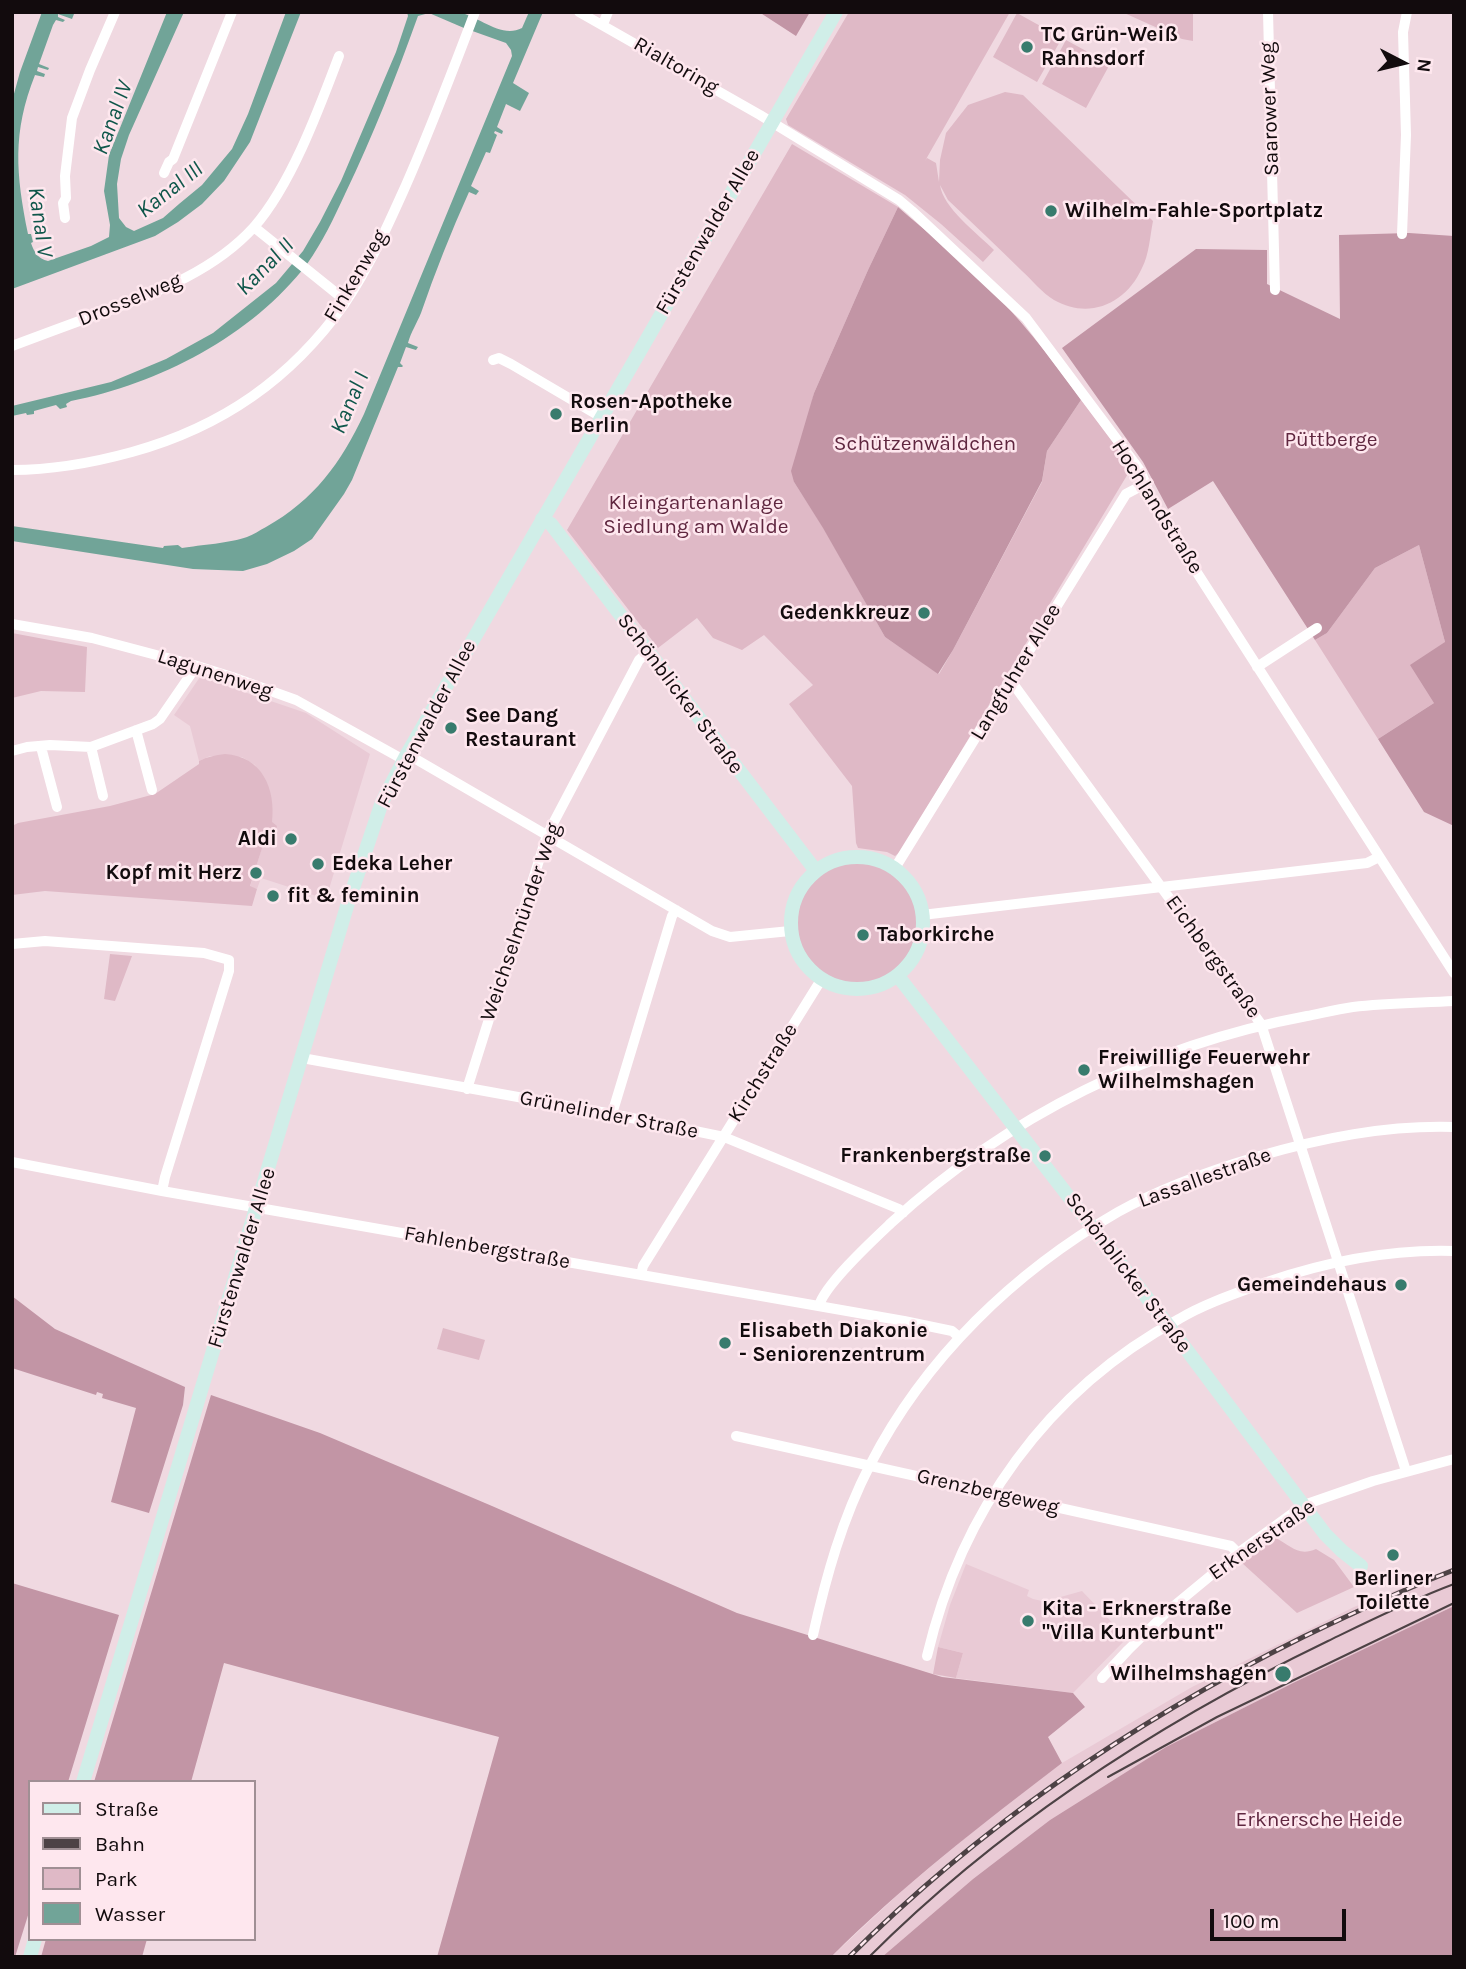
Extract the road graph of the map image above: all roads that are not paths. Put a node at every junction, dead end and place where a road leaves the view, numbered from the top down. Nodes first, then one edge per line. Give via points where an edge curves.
1 (115, 12) edge
2 (232, 12) edge
3 (579, 12) edge
4 (608, 12) edge
5 (836, 12) edge
6 (1268, 12) edge
7 (1407, 12) edge
8 (475, 14) edge
9 (603, 24) junction
10 (339, 56) dead end
11 (772, 122) junction
12 (164, 173) dead end
13 (65, 218) dead end
14 (254, 227) junction
15 (1402, 234) dead end
16 (1275, 290) dead end
17 (346, 301) junction
18 (12, 346) edge
19 (493, 360) dead end
20 (601, 417) junction
21 (12, 470) edge
22 (1145, 484) junction
23 (542, 519) junction
24 (12, 624) edge
25 (1317, 628) dead end
26 (648, 652) junction
27 (194, 665) junction
28 (1257, 667) junction
29 (1009, 682) junction
30 (136, 730) junction
31 (41, 747) junction
32 (91, 747) junction
33 (12, 751) edge
34 (406, 757) junction
35 (152, 790) dead end
36 (103, 796) dead end
37 (57, 807) dead end
38 (547, 835) junction
39 (1379, 857) junction
40 (895, 868) junction
41 (816, 871) junction
42 (1162, 887) junction
43 (676, 910) junction
44 (922, 915) junction
45 (790, 931) junction
46 (12, 944) edge
47 (1454, 973) edge
48 (898, 976) junction
49 (821, 980) junction
50 (1454, 1002) edge
51 (1261, 1024) junction
52 (302, 1058) junction
53 (467, 1089) junction
54 (612, 1114) junction
55 (1016, 1127) junction
56 (1454, 1127) edge
57 (724, 1137) junction
58 (1301, 1144) junction
59 (12, 1162) edge
60 (162, 1191) junction
61 (257, 1208) junction
62 (903, 1213) junction
63 (1093, 1228) junction
64 (1454, 1251) edge
65 (1338, 1262) junction
66 (641, 1275) junction
67 (819, 1306) junction
68 (1168, 1325) junction
69 (959, 1337) junction
70 (736, 1436) dead end
71 (1454, 1459) edge
72 (870, 1465) junction
73 (1406, 1471) junction
74 (993, 1493) junction
75 (1304, 1505) junction
76 (1237, 1553) junction
77 (1361, 1566) dead end
78 (813, 1636) dead end
79 (927, 1656) dead end
80 (1102, 1678) dead end
81 (84, 1780) edge

1 - 13 street via 72,118
2 - 12 street
3 - 9 street, Rialtoring
4 - 9 street
5 - 11 main road, Fürstenwalder Allee
6 - 16 street, Saarower Weg
7 - 15 street via 1403,32 1406,162
8 - 17 street, Finkenweg via 395,210
9 - 11 street, Rialtoring
10 - 14 street, Drosselweg via 291,170
11 - 20 main road, Fürstenwalder Allee
11 - 22 street, Hochlandstraße via 899,200 1012,303 1136,465
14 - 17 street
14 - 18 street, Drosselweg via 211,262 172,285
17 - 21 street, Finkenweg via 286,370 201,428 95,461
19 - 20 street via 511,364
20 - 23 main road, Fürstenwalder Allee
22 - 28 street, Hochlandstraße via 1153,504
22 - 29 street, Langfuhrer Allee via 1126,494
23 - 26 main road, Schönblicker Straße via 551,524
23 - 34 main road, Fürstenwalder Allee
24 - 27 street, Lagunenweg via 92,638
25 - 28 street
26 - 38 street, Weichselmünder Weg via 639,660
26 - 41 main road, Schönblicker Straße
27 - 30 street via 160,719
27 - 34 street, Lagunenweg via 296,700
28 - 39 street, Hochlandstraße
29 - 40 street, Langfuhrer Allee
29 - 42 street, Eichbergstraße
30 - 32 street
30 - 35 street
31 - 32 street
31 - 33 street
31 - 37 street
32 - 36 street
34 - 38 street, Lagunenweg
34 - 52 main road, Fürstenwalder Allee via 382,802
38 - 43 street, Lagunenweg
38 - 53 street, Weichselmünder Weg
39 - 42 street via 1367,863
39 - 47 street, Hochlandstraße
40 - 41 main road via 862,857 845,858
40 - 44 main road via 914,889
41 - 45 main road via 797,894
42 - 44 street
42 - 51 street, Eichbergstraße
43 - 45 street, Lagunenweg via 730,937
43 - 54 street
44 - 48 main road via 920,943
45 - 49 main road via 802,960
46 - 60 street via 45,940 204,953 229,960
48 - 49 main road via 885,985 855,990
48 - 55 main road, Schönblicker Straße
49 - 57 street, Kirchstraße
50 - 51 street via 1353,1007
51 - 55 street via 1140,1065
51 - 58 street, Eichbergstraße
52 - 53 street, Grünelinder Straße
52 - 61 main road, Fürstenwalder Allee
53 - 54 street, Grünelinder Straße
54 - 57 street, Grünelinder Straße
55 - 62 street
55 - 63 main road, Schönblicker Straße
56 - 58 street, Lassallestraße via 1358,1132
57 - 62 street, Grünelinder Straße
57 - 66 street, Kirchstraße
58 - 63 street, Lassallestraße via 1179,1184
58 - 65 street, Eichbergstraße
59 - 60 street, Fahlenbergstraße
60 - 61 street, Fahlenbergstraße
61 - 66 street, Fahlenbergstraße
61 - 81 main road, Fürstenwalder Allee
62 - 67 street via 831,1284
63 - 68 main road, Schönblicker Straße
63 - 69 street, Lassallestraße via 1037,1266
64 - 65 street
65 - 68 street via 1259,1285
65 - 73 street, Eichbergstraße
66 - 67 street, Fahlenbergstraße
67 - 69 street, Fahlenbergstraße via 952,1331
68 - 74 street via 1118,1358 1070,1399
68 - 75 main road, Schönblicker Straße
69 - 72 street, Lassallestraße via 909,1400
70 - 72 street, Grenzbergeweg
71 - 73 street, Erknerstraße
72 - 74 street, Grenzbergeweg
72 - 78 street, Lassallestraße via 834,1550
73 - 75 street, Erknerstraße
74 - 76 street, Grenzbergeweg via 1231,1546
74 - 79 street via 955,1564
75 - 76 street, Erknerstraße
75 - 77 main road, Schönblicker Straße via 1325,1534
76 - 80 street, Erknerstraße via 1169,1609

